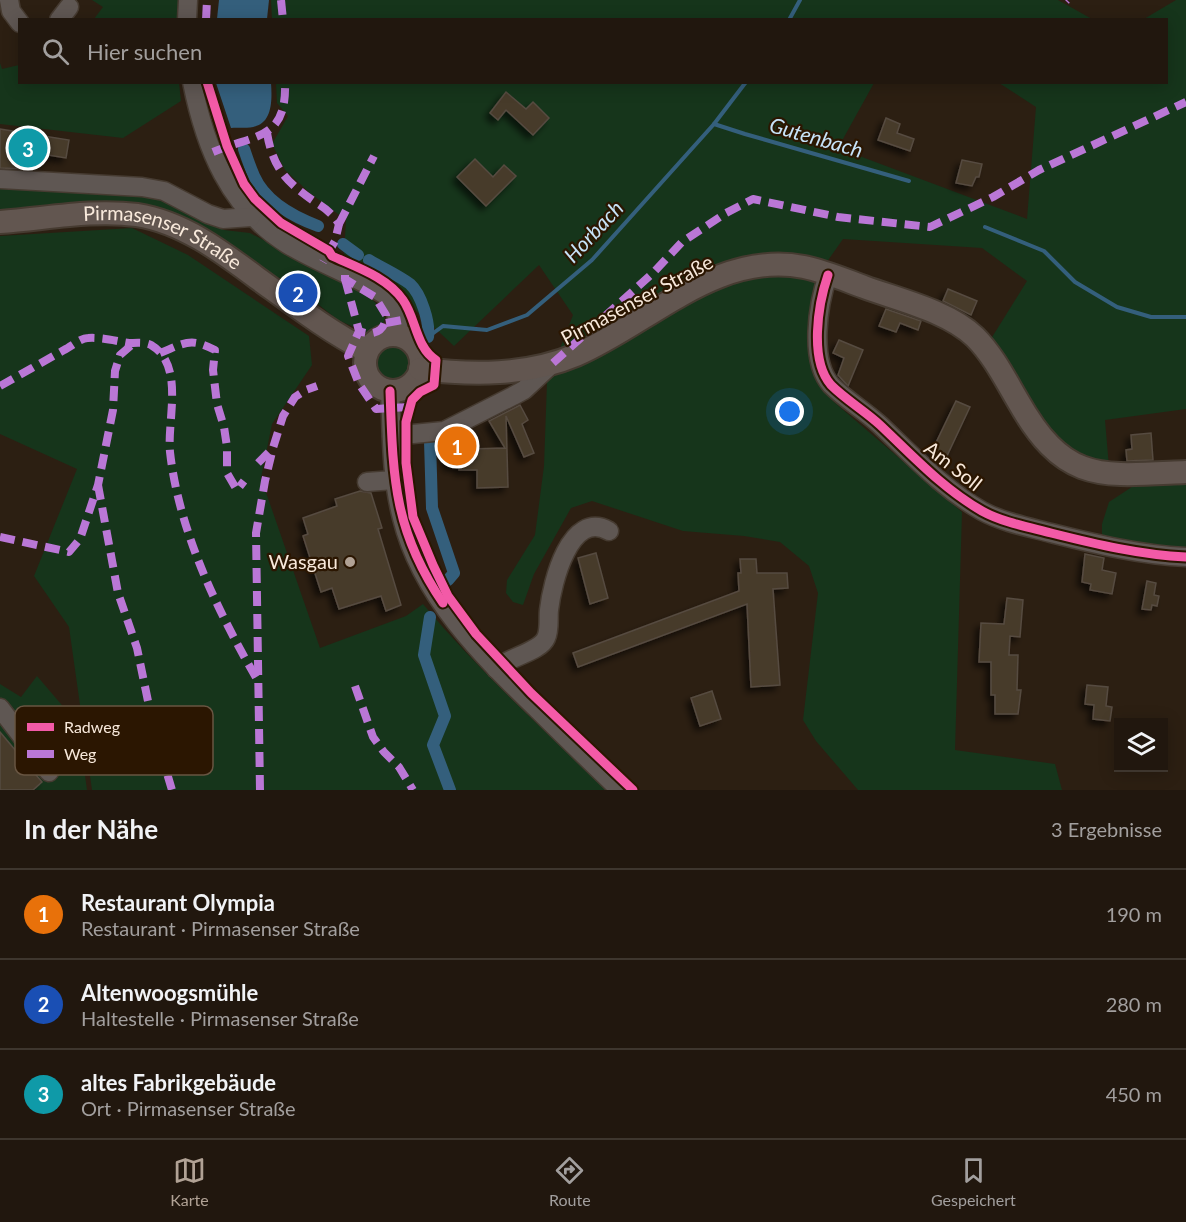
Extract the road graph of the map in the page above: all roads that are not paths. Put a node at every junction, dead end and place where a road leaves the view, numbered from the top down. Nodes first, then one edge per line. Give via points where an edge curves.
1 (9, 0) edge
2 (188, 0) edge
3 (187, 18) edge
4 (18, 20) edge
5 (193, 84) edge
6 (0, 179) edge
7 (251, 217) junction
8 (0, 222) edge
9 (828, 274) junction
10 (398, 335) junction
11 (368, 351) junction
12 (553, 363) junction
13 (420, 369) junction
14 (390, 391) junction
15 (392, 436) junction
16 (1186, 471) edge
17 (394, 480) junction
18 (367, 482) dead end
19 (609, 531) dead end
20 (1186, 557) edge
21 (496, 669) junction
22 (0, 708) edge
23 (15, 728) edge
24 (620, 790) edge

1 - 4 street
2 - 3 street
5 - 7 street via 203,125 224,177
6 - 7 street via 142,187 164,191 223,219
7 - 10 street via 289,245 385,295 396,313
8 - 11 main road, Pirmasenser Straße via 96,213 164,221 223,253 330,330
9 - 12 main road, Pirmasenser Straße via 774,264 739,269 721,275 600,343
9 - 16 main road, Pirmasenser Straße via 965,328 998,367 1039,435 1075,466 1110,474
9 - 20 street, Am Soll via 819,312 819,362 823,373 842,395 950,490 983,512 1021,526 1093,543
10 - 11 main road via 377,340
10 - 13 main road via 418,351
11 - 14 main road via 365,366 371,380
12 - 13 main road, Pirmasenser Straße via 486,373
12 - 15 street, Pirmasenser Straße via 519,393 444,431
13 - 14 main road via 412,383
14 - 15 street
15 - 17 street
17 - 18 street
17 - 21 street via 407,535 426,578 462,630
19 - 21 street via 594,526 575,537 559,568 546,638
21 - 24 street
22 - 23 street

